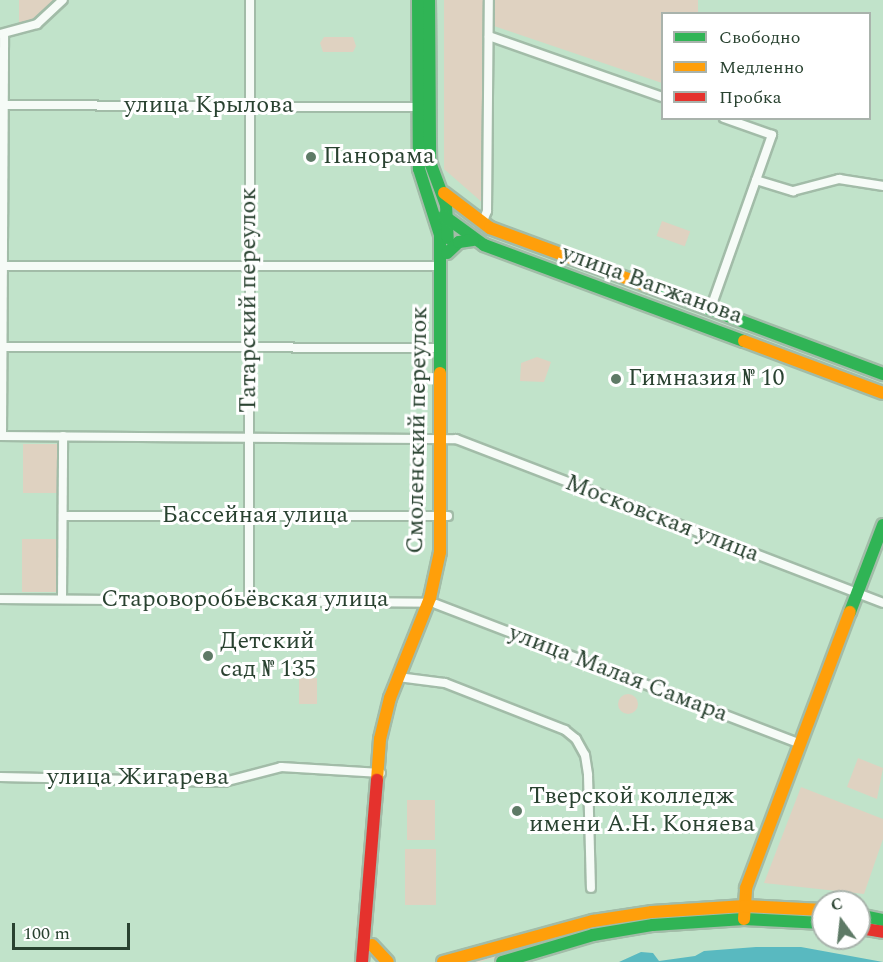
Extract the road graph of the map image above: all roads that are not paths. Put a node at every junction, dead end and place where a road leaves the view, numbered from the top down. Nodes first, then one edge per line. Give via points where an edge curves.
1 (63, 0) edge
2 (250, 0) edge
3 (418, 0) edge
4 (429, 0) edge
5 (489, 0) edge
6 (2, 34) edge
7 (489, 36) junction
8 (661, 96) edge
9 (2, 105) edge
10 (250, 106) junction
11 (417, 106) junction
12 (730, 120) edge
13 (756, 180) junction
14 (438, 186) junction
15 (883, 186) edge
16 (425, 191) junction
17 (448, 219) junction
18 (486, 226) junction
19 (453, 232) junction
20 (473, 240) junction
21 (442, 258) junction
22 (1, 266) edge
23 (249, 266) junction
24 (710, 310) junction
25 (1, 346) edge
26 (249, 347) junction
27 (441, 348) junction
28 (883, 374) edge
29 (883, 393) edge
30 (1, 436) edge
31 (63, 436) junction
32 (249, 436) junction
33 (444, 437) junction
34 (63, 516) junction
35 (249, 516) junction
36 (445, 516) junction
37 (883, 525) edge
38 (857, 593) junction
39 (0, 599) edge
40 (62, 599) junction
41 (249, 599) junction
42 (883, 603) edge
43 (432, 604) junction
44 (402, 678) junction
45 (800, 744) junction
46 (379, 773) junction
47 (0, 777) edge
48 (591, 888) dead end
49 (745, 906) junction
50 (811, 909) edge
51 (744, 919) junction
52 (811, 922) edge
53 (372, 945) junction
54 (362, 962) edge
55 (372, 962) edge
56 (388, 962) edge
57 (444, 962) edge
58 (502, 962) edge

1 - 6 street via 37,24
2 - 10 street, Татарский переулок
3 - 11 main road, Смоленский переулок
4 - 14 main road via 430,162
5 - 7 street
6 - 9 street
7 - 8 street
7 - 18 street
9 - 10 street, улица Крылова
9 - 22 street
10 - 11 street, улица Крылова
10 - 23 street, Татарский переулок
11 - 16 main road, Смоленский переулок via 419,169
12 - 13 street via 772,135
13 - 15 street via 794,191 840,179
13 - 24 street
14 - 17 main road
14 - 18 main road, улица Вагжанова
16 - 17 main road, улица Вагжанова
16 - 21 main road, Смоленский переулок via 439,224
17 - 19 main road, улица Вагжанова
18 - 19 main road
18 - 24 main road, улица Вагжанова
19 - 20 main road, улица Вагжанова
19 - 21 main road, Смоленский переулок
20 - 21 main road via 459,242
20 - 29 main road, улица Вагжанова
21 - 23 street via 358,266
21 - 27 main road, Смоленский переулок
21 - 33 main road, Смоленский переулок
22 - 23 street
22 - 25 street
23 - 26 street, Татарский переулок
24 - 28 main road, улица Вагжанова
25 - 26 street
25 - 30 street
26 - 27 street
26 - 32 street, Татарский переулок
27 - 33 main road, Смоленский переулок
30 - 31 street
31 - 32 street
31 - 34 street
32 - 33 street
32 - 35 street, Татарский переулок
33 - 36 main road, Смоленский переулок
33 - 38 street, Московская улица
34 - 35 street, Бассейная улица
34 - 40 street
35 - 36 street, Бассейная улица
35 - 41 street, Татарский переулок
36 - 43 main road, Смоленский переулок
37 - 38 main road
38 - 42 street, Московская улица
38 - 45 main road
39 - 40 street, Староворобьёвская улица
40 - 41 street, Староворобьёвская улица
41 - 43 street, Староворобьёвская улица
43 - 44 main road, Смоленский переулок
43 - 45 street, улица Малая Самара
44 - 46 main road, Смоленский переулок via 383,722
44 - 48 street via 445,683 565,730 576,739 585,755 588,775
45 - 49 main road via 746,888
46 - 47 street, улица Жигарева via 281,767 224,782
46 - 53 main road, Смоленский переулок
46 - 54 main road, Смоленский переулок
49 - 50 main road
49 - 51 main road
49 - 57 main road via 652,912 592,921
51 - 52 main road
51 - 58 main road via 604,933
53 - 55 main road, Смоленский переулок
53 - 56 main road

